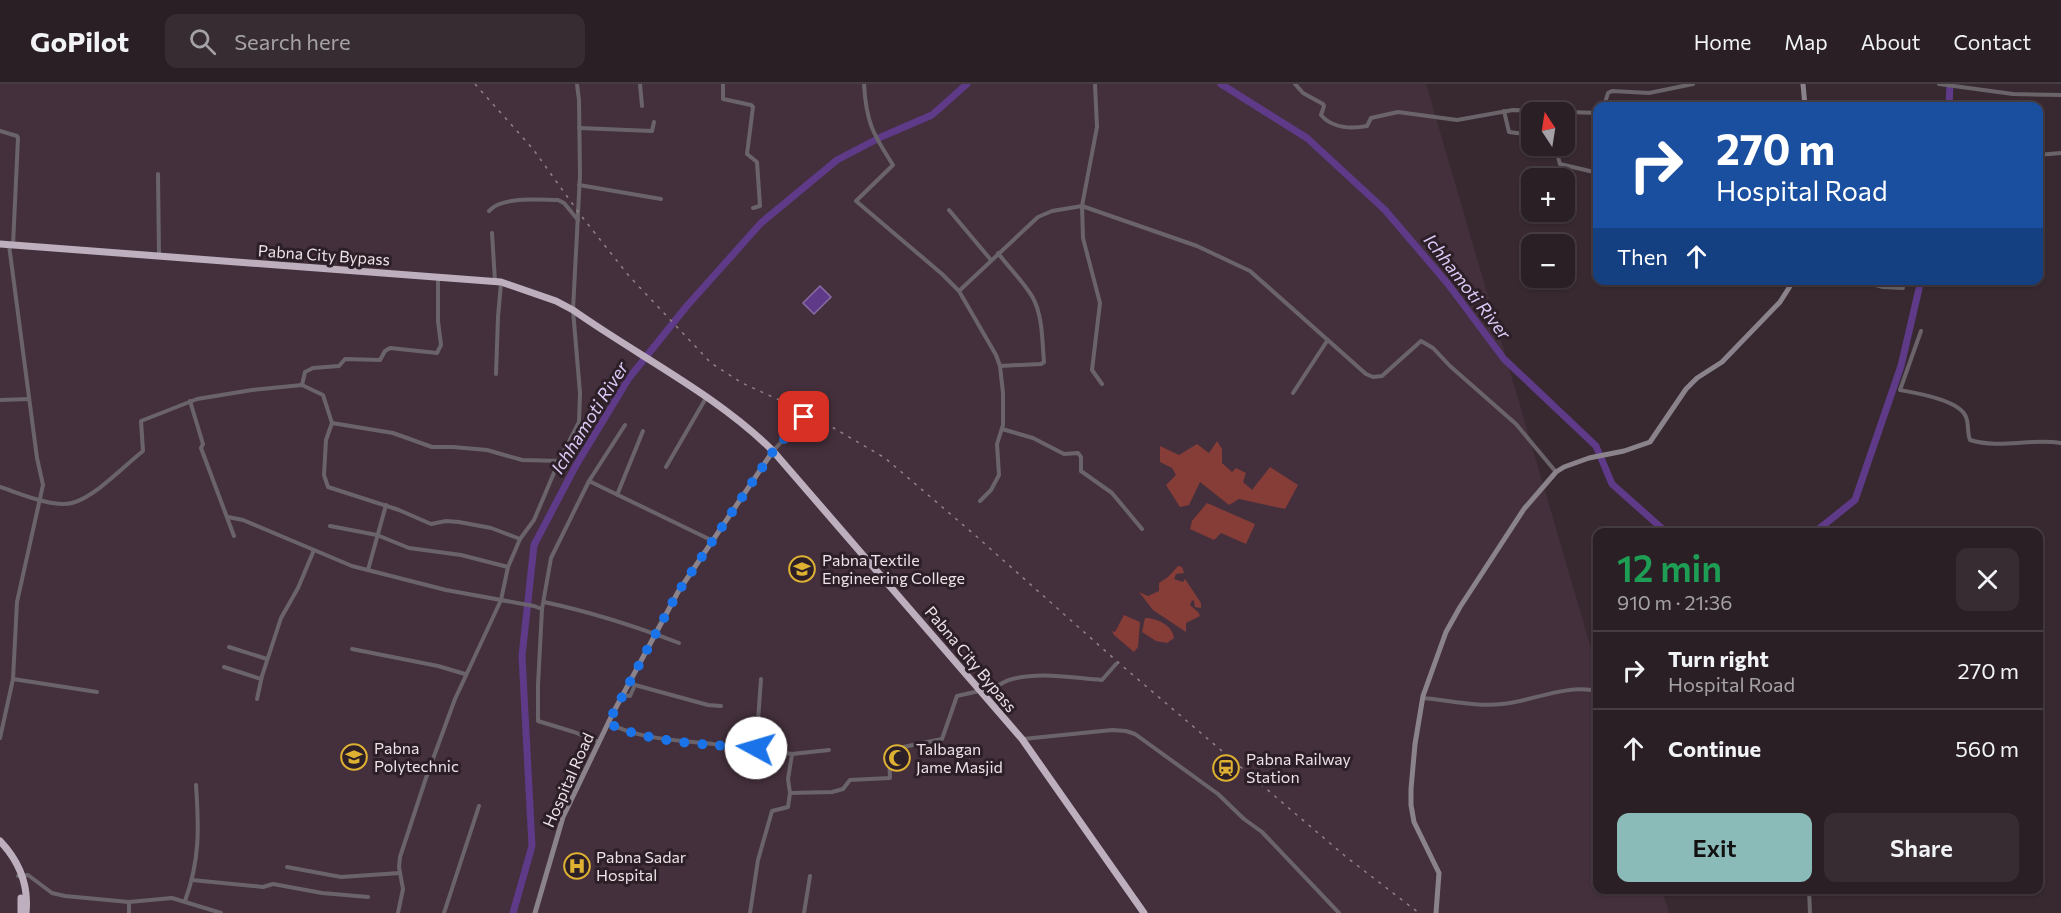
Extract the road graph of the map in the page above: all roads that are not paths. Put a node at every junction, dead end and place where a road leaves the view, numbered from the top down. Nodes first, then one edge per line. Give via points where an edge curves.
1 (577, 84) edge
2 (640, 84) edge
3 (723, 84) edge
4 (864, 84) edge
5 (1095, 84) edge
6 (1295, 84) edge
7 (1693, 84) edge
8 (1803, 84) edge
9 (1939, 84) edge
10 (1967, 86) edge
11 (2061, 95) edge
12 (1605, 102) edge
13 (1805, 102) edge
14 (642, 106) dead end
15 (1504, 111) junction
16 (1593, 113) edge
17 (654, 122) dead end
18 (579, 128) junction
19 (0, 131) edge
20 (1521, 134) edge
21 (2061, 153) edge
22 (2043, 154) edge
23 (1558, 156) edge
24 (1593, 172) edge
25 (158, 174) dead end
26 (579, 185) junction
27 (661, 199) dead end
28 (1082, 206) junction
29 (753, 207) dead end
30 (949, 210) dead end
31 (489, 211) dead end
32 (579, 221) junction
33 (492, 233) dead end
34 (0, 244) edge
35 (11, 245) junction
36 (998, 253) junction
37 (159, 256) junction
38 (990, 260) junction
39 (438, 277) junction
40 (498, 282) junction
41 (1791, 285) edge
42 (1875, 285) edge
43 (1904, 288) dead end
44 (959, 291) junction
45 (573, 309) junction
46 (1921, 332) dead end
47 (1327, 340) junction
48 (1000, 366) junction
49 (496, 374) dead end
50 (1102, 384) dead end
51 (302, 385) junction
52 (1293, 393) dead end
53 (706, 397) junction
54 (29, 399) junction
55 (0, 400) edge
56 (190, 402) junction
57 (808, 413) dead end
58 (332, 423) junction
59 (625, 425) dead end
60 (1002, 429) junction
61 (643, 431) dead end
62 (2061, 443) edge
63 (774, 450) junction
64 (559, 461) junction
65 (666, 467) dead end
66 (1556, 472) junction
67 (589, 481) junction
68 (0, 488) edge
69 (617, 495) junction
70 (40, 500) junction
71 (980, 501) dead end
72 (386, 506) junction
73 (228, 517) junction
74 (330, 526) dead end
75 (1142, 529) dead end
76 (377, 535) junction
77 (234, 536) dead end
78 (520, 539) junction
79 (711, 540) junction
80 (314, 550) junction
81 (508, 567) junction
82 (368, 570) junction
83 (501, 600) junction
84 (544, 602) junction
85 (542, 609) junction
86 (655, 633) junction
87 (679, 643) dead end
88 (229, 647) dead end
89 (352, 649) dead end
90 (267, 659) junction
91 (1116, 664) dead end
92 (224, 667) dead end
93 (465, 674) junction
94 (13, 679) junction
95 (261, 679) junction
96 (761, 679) dead end
97 (1593, 690) edge
98 (97, 692) dead end
99 (981, 694) junction
100 (623, 695) junction
101 (1423, 698) junction
102 (257, 699) dead end
103 (721, 706) dead end
104 (608, 723) junction
105 (0, 738) edge
106 (1022, 739) junction
107 (599, 742) junction
108 (756, 748) junction
109 (829, 750) dead end
110 (792, 754) junction
111 (196, 785) dead end
112 (790, 794) junction
113 (479, 806) dead end
114 (0, 841) edge
115 (0, 847) edge
116 (287, 867) dead end
117 (400, 873) junction
118 (20, 875) junction
119 (810, 876) dead end
120 (192, 879) junction
121 (1809, 894) edge
122 (368, 897) dead end
123 (185, 901) junction
124 (129, 902) junction
125 (218, 912) edge
126 (21, 913) edge
127 (26, 913) edge
128 (129, 913) edge
129 (398, 913) edge
130 (444, 913) edge
131 (536, 913) edge
132 (750, 913) edge
133 (804, 913) edge
134 (1144, 913) edge
135 (1339, 913) edge
136 (1437, 913) edge
137 (1810, 913) edge

1 - 18 street
2 - 14 street
3 - 29 street via 723,99 753,107 747,154 757,162 760,206
4 - 44 street via 873,133 893,165 856,201
5 - 28 street via 1097,127
6 - 15 street via 1323,104 1323,118 1334,125 1355,128 1367,126 1371,118 1398,112 1458,120
7 - 12 street via 1649,93 1612,91
8 - 13 main road
9 - 10 street
10 - 11 street via 2013,94
15 - 16 street
15 - 20 street via 1509,132
17 - 18 street via 652,132
18 - 26 street
19 - 35 street via 18,138
21 - 22 street
23 - 24 street via 1560,164
25 - 37 street
26 - 27 street
26 - 32 street
28 - 36 street via 1038,217
28 - 47 street via 1197,246 1250,271
28 - 50 street via 1083,238 1100,303 1092,368
30 - 38 street
31 - 32 street via 504,202 558,200
32 - 45 street
33 - 40 street
34 - 35 highway, Pabna City Bypass
35 - 37 highway, Pabna City Bypass
35 - 54 street
36 - 38 street
36 - 48 street via 1035,303 1044,362
37 - 39 highway, Pabna City Bypass
38 - 44 street
39 - 40 highway, Pabna City Bypass
39 - 51 street via 440,352 390,348 380,360 345,358 340,365 305,372
40 - 45 highway, Pabna City Bypass
40 - 49 street
41 - 66 main road via 1722,362 1686,389 1654,439 1644,446 1589,458
42 - 43 street
44 - 48 street
45 - 53 highway, Pabna City Bypass
45 - 64 street via 580,418
46 - 62 street via 1900,390 1942,399 1963,411 1968,438 1973,442
47 - 52 street
47 - 66 street via 1373,377 1382,376 1421,341 1516,424
48 - 60 street via 1004,393
51 - 56 street
51 - 58 street via 322,395
53 - 63 highway, Pabna City Bypass
53 - 65 street
54 - 55 street
54 - 70 street via 37,458 44,479
56 - 70 street via 141,421 143,451 92,493 72,503
56 - 73 street via 201,448
57 - 63 street
58 - 64 street via 393,433 432,447 487,450 522,460
58 - 72 street via 326,440 327,485
59 - 67 street
60 - 71 street via 997,444 999,475
60 - 75 street via 1033,438 1064,454 1077,453 1081,457 1080,471 1112,493
61 - 69 street
63 - 79 main road, Hospital Road
63 - 99 highway, Pabna City Bypass
64 - 78 street via 534,520
66 - 101 main road via 1524,509 1460,607 1446,632
67 - 69 street
67 - 84 street via 551,558
68 - 70 street
69 - 79 street
70 - 94 street via 17,602
72 - 76 street
72 - 78 street via 429,524 459,522
73 - 77 street
73 - 80 street
74 - 76 street
76 - 81 street via 409,548
76 - 82 street
78 - 81 street
79 - 86 main road, Hospital Road
80 - 82 street
80 - 90 street via 281,618
81 - 83 street
82 - 83 street
83 - 85 street
83 - 93 street
84 - 85 street
84 - 86 street
85 - 107 street via 539,722
86 - 87 street
86 - 100 main road, Hospital Road
88 - 90 street
89 - 93 street
90 - 95 street
91 - 99 street via 1102,680 1017,678
92 - 95 street
93 - 117 street via 405,842
94 - 98 street
94 - 105 street
95 - 102 street
96 - 108 street
97 - 101 street via 1555,692 1491,705
99 - 106 highway, Pabna City Bypass
99 - 112 street via 957,696 943,738 889,750 890,778 850,780 838,791
100 - 103 street via 630,696 635,685
100 - 104 main road, Hospital Road
101 - 136 main road via 1410,806 1439,873
104 - 107 main road, Hospital Road
104 - 108 street via 652,737
106 - 134 highway, Pabna City Bypass
106 - 135 street via 1112,730 1135,734 1218,794 1262,832
107 - 131 main road, Hospital Road via 563,818
108 - 110 street
109 - 110 street
110 - 112 street
111 - 120 street via 198,841
112 - 132 street via 788,807 772,811
113 - 130 street
114 - 118 highway via 18,863
115 - 118 highway
116 - 117 street via 341,877
117 - 129 street via 403,889
118 - 124 street via 28,875 52,893 65,897
118 - 126 highway
118 - 127 highway via 25,885
119 - 133 street
120 - 122 street via 263,887 273,884
120 - 123 street
121 - 137 street
123 - 124 street via 170,898
123 - 125 street
124 - 128 street

